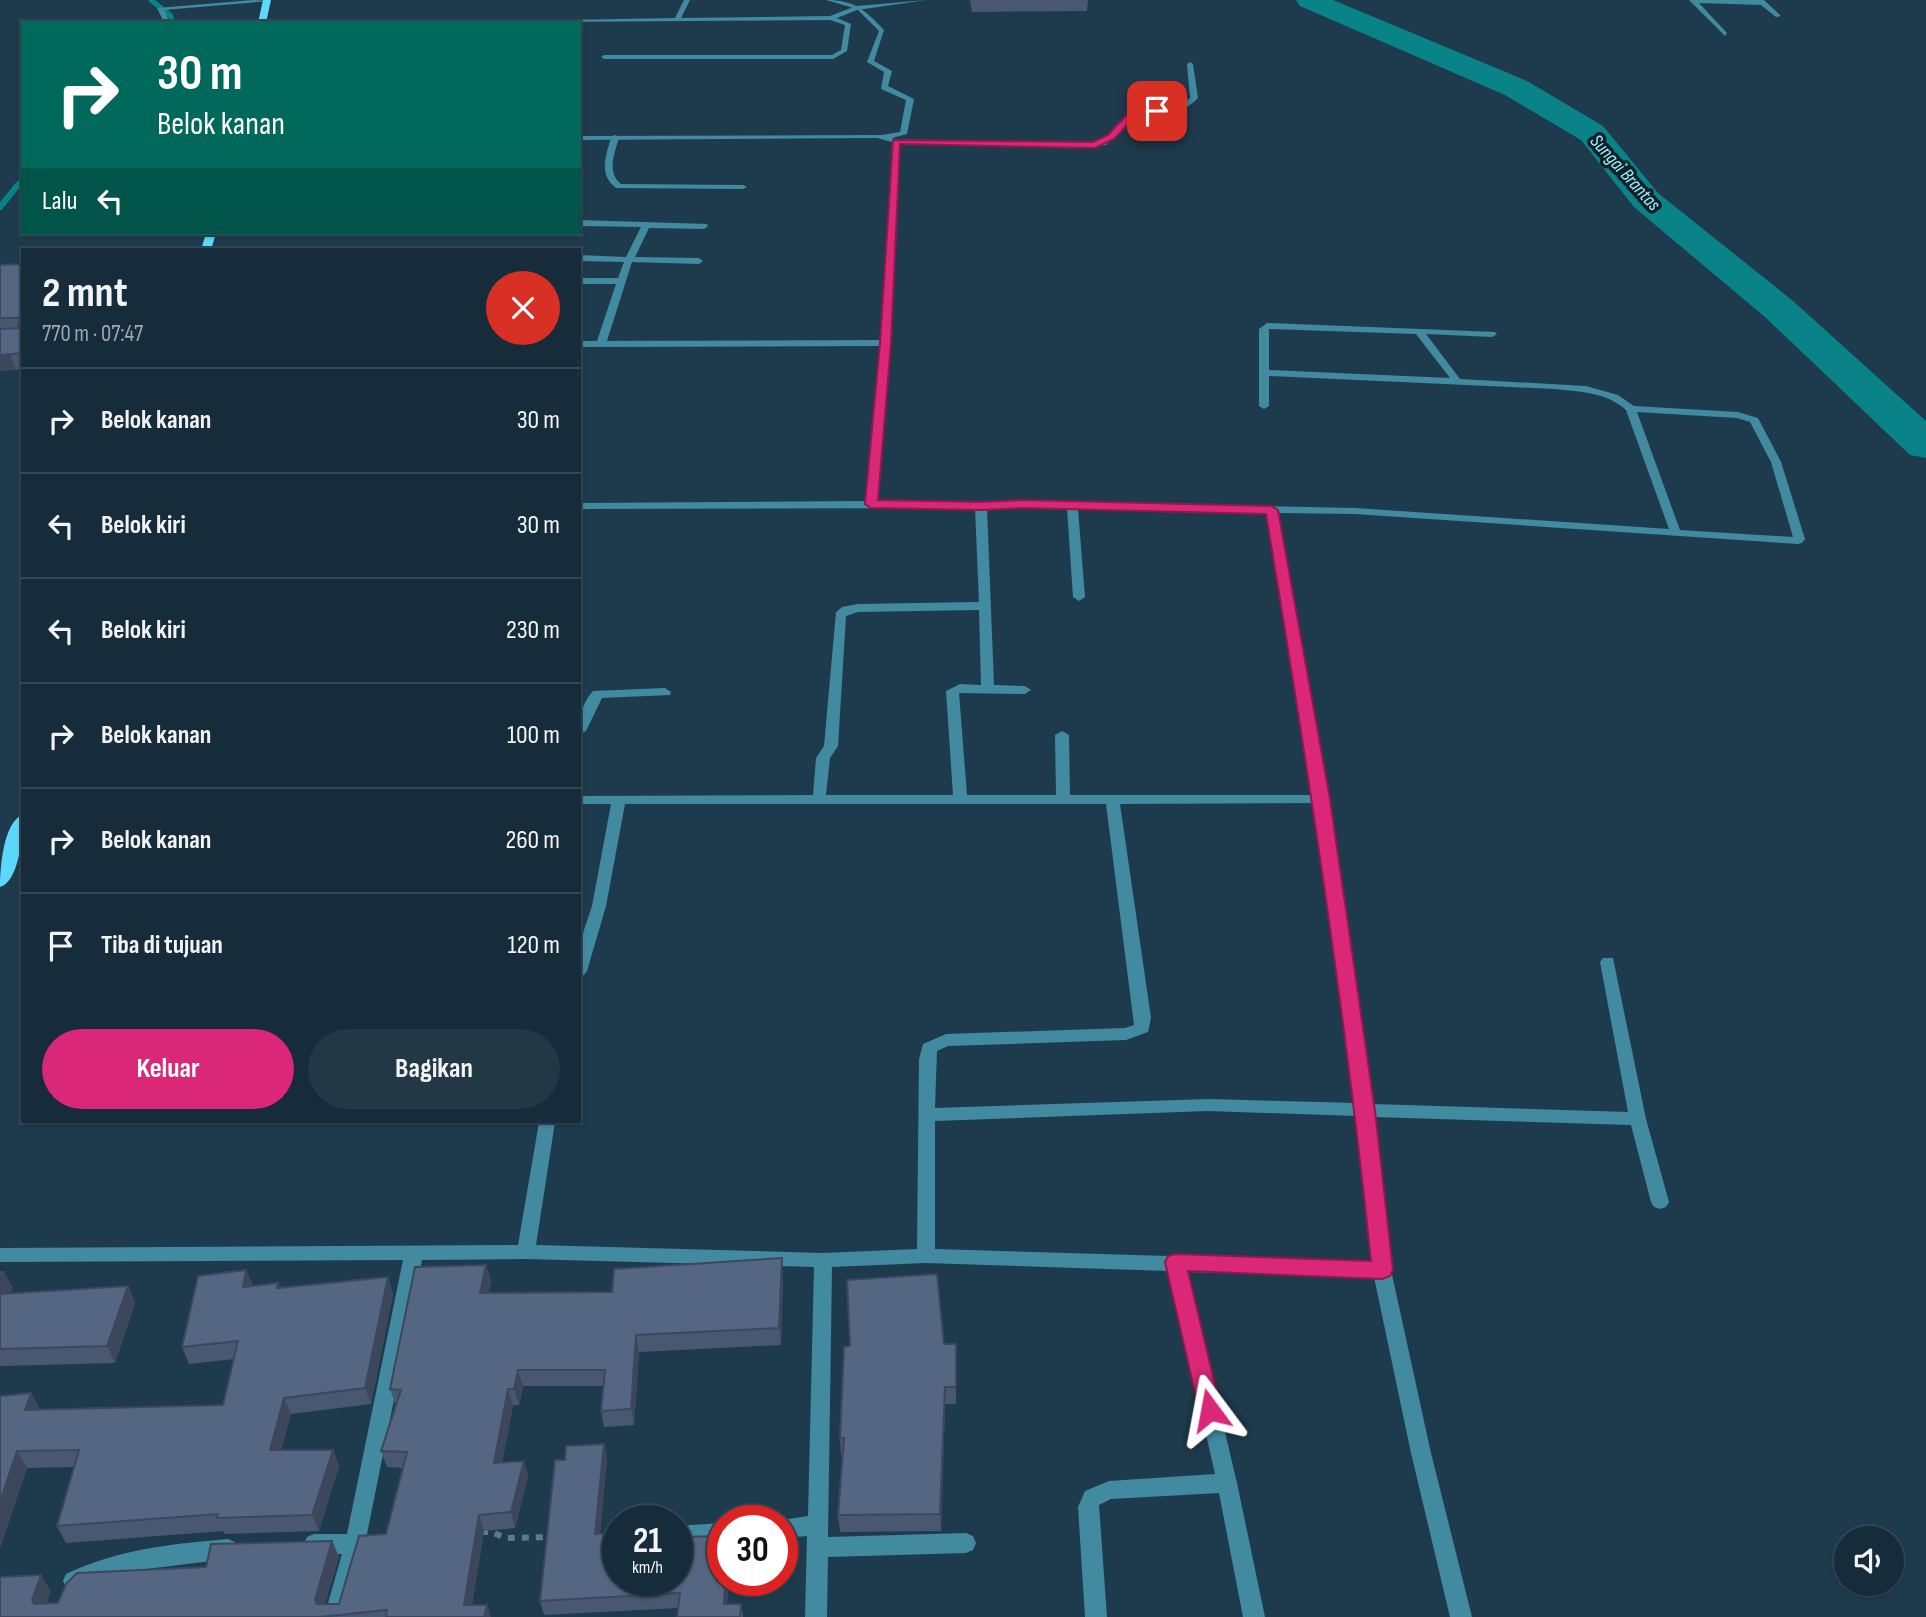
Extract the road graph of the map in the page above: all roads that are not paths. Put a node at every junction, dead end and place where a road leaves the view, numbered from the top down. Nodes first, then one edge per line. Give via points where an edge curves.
1 (267, 0) edge
2 (687, 0) edge
3 (829, 0) edge
4 (923, 0) edge
5 (1692, 0) edge
6 (1761, 2) edge
7 (859, 8) junction
8 (1778, 16) dead end
9 (678, 18) junction
10 (831, 18) junction
11 (164, 21) edge
12 (262, 21) edge
13 (508, 21) edge
14 (1725, 34) dead end
15 (604, 57) dead end
16 (1190, 64) dead end
17 (880, 136) junction
18 (615, 137) junction
19 (581, 138) edge
20 (896, 141) junction
21 (743, 187) dead end
22 (581, 223) edge
23 (646, 225) junction
24 (704, 226) dead end
25 (581, 258) edge
26 (629, 259) junction
27 (699, 261) dead end
28 (581, 281) edge
29 (622, 281) junction
30 (1418, 331) junction
31 (1492, 334) dead end
32 (886, 343) junction
33 (581, 344) edge
34 (601, 344) junction
35 (1264, 373) junction
36 (1457, 381) junction
37 (1264, 406) dead end
38 (1631, 410) junction
39 (871, 504) junction
40 (581, 506) edge
41 (981, 506) junction
42 (1072, 506) junction
43 (1272, 510) junction
44 (1676, 533) junction
45 (1079, 597) dead end
46 (985, 606) junction
47 (988, 689) junction
48 (1025, 690) dead end
49 (666, 692) dead end
50 (581, 727) edge
51 (1062, 735) dead end
52 (1063, 799) junction
53 (1322, 799) junction
54 (581, 800) edge
55 (818, 800) junction
56 (960, 800) junction
57 (619, 801) junction
58 (1113, 801) junction
59 (21, 826) edge
60 (0, 881) edge
61 (1608, 962) dead end
62 (581, 964) edge
63 (1365, 1111) junction
64 (928, 1115) junction
65 (1638, 1119) junction
66 (547, 1123) edge
67 (1660, 1202) dead end
68 (414, 1252) junction
69 (526, 1252) junction
70 (0, 1255) edge
71 (926, 1256) junction
72 (823, 1260) junction
73 (1176, 1262) junction
74 (1382, 1270) junction
75 (1227, 1483) junction
76 (818, 1525) junction
77 (798, 1527) edge
78 (287, 1544) edge
79 (355, 1544) junction
80 (966, 1544) dead end
81 (246, 1547) edge
82 (818, 1547) junction
83 (61, 1600) edge
84 (335, 1617) edge
85 (816, 1617) edge
86 (1096, 1617) edge
87 (1254, 1617) edge
88 (1461, 1617) edge

1 - 11 street via 164,7
1 - 12 main road
2 - 9 street
3 - 7 street
4 - 7 street
5 - 6 street
5 - 14 street
6 - 8 street
7 - 10 street
7 - 17 street via 882,31 870,62 888,71 884,87 910,99 903,134
9 - 10 street
9 - 13 street
10 - 15 street via 848,24 839,56
16 - 20 street via 1194,98 1189,106 1133,113 1103,143
17 - 18 street
17 - 20 street
18 - 19 street
18 - 21 street via 607,172 610,181 619,186
20 - 32 street
22 - 23 street
23 - 24 street
23 - 26 street
25 - 26 street
26 - 27 street
26 - 29 street
28 - 29 street
29 - 34 street
30 - 31 street
30 - 35 street via 1267,326
30 - 36 street
32 - 34 street
32 - 39 street
33 - 34 street
35 - 36 street
35 - 37 street
36 - 38 street via 1589,389 1615,396
38 - 44 street
38 - 44 street via 1738,415 1754,420 1776,462 1799,539 1779,542
39 - 40 street
39 - 41 street
41 - 42 street
41 - 46 street
42 - 43 street
42 - 45 street
43 - 44 street via 1355,511
43 - 53 street
46 - 47 street
46 - 55 street via 858,608 840,615 831,746 823,758
47 - 48 street
47 - 56 street via 960,688 951,693
49 - 50 street via 598,694
51 - 52 street
52 - 56 street
52 - 58 street
53 - 58 street
53 - 63 street
54 - 57 street
55 - 56 street
55 - 57 street
57 - 62 street via 599,906
58 - 64 street via 1142,1028 1126,1034 936,1043 929,1048 927,1059
59 - 60 main road
61 - 65 street
63 - 64 street via 1208,1105
63 - 65 street
63 - 74 street
64 - 71 street
65 - 67 street
66 - 69 street
68 - 69 street
68 - 70 street
68 - 79 street
69 - 72 street
71 - 72 street
71 - 73 street
72 - 76 street
73 - 74 street
73 - 75 street
74 - 88 street
75 - 86 street via 1109,1490 1092,1498 1088,1507
75 - 87 street
76 - 77 street
76 - 82 street
78 - 79 street
79 - 84 street
80 - 82 street
81 - 83 street via 149,1556 92,1571 73,1582
82 - 85 street

